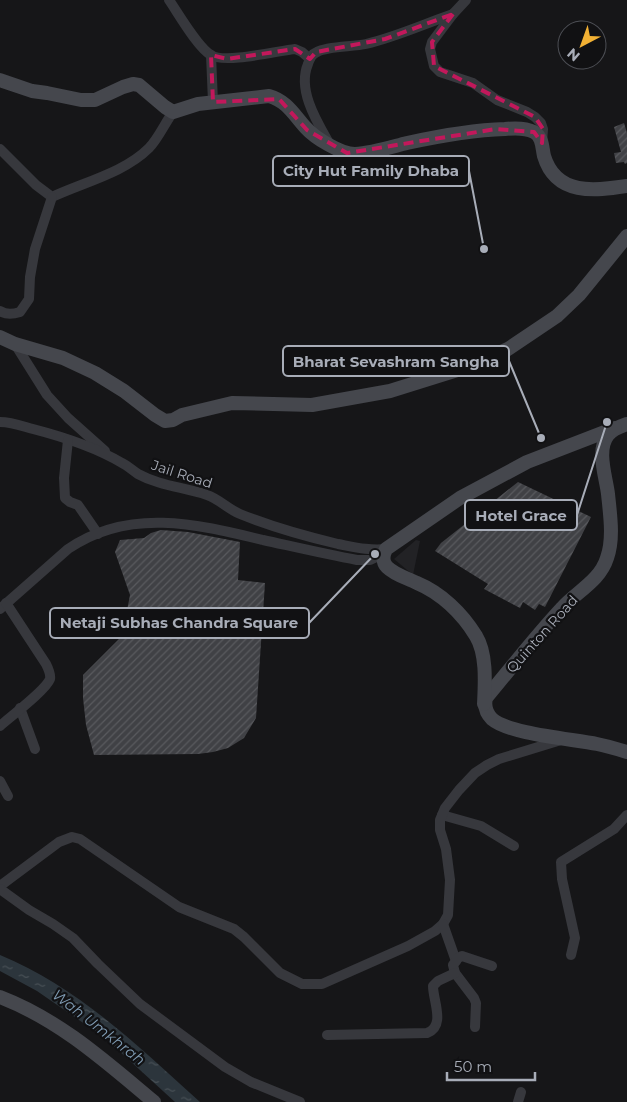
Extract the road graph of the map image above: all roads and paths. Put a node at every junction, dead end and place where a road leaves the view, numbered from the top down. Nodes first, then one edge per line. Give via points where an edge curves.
1 (169, 0) edge
2 (466, 0) edge
3 (453, 14) junction
4 (211, 55) junction
5 (310, 59) junction
6 (0, 80) edge
7 (213, 102) junction
8 (173, 112) junction
9 (542, 143) junction
10 (329, 144) junction
11 (0, 149) edge
12 (627, 186) edge
13 (52, 197) junction
14 (627, 236) edge
15 (0, 311) edge
16 (0, 337) edge
17 (15, 344) junction
18 (0, 422) edge
19 (626, 424) edge
20 (68, 440) junction
21 (112, 457) junction
22 (98, 534) junction
23 (386, 551) junction
24 (3, 606) edge
25 (484, 704) junction
26 (20, 708) junction
27 (0, 726) edge
28 (565, 738) junction
29 (35, 749) dead end
30 (627, 752) edge
31 (0, 780) edge
32 (8, 796) dead end
33 (442, 815) junction
34 (627, 815) edge
35 (514, 846) dead end
36 (0, 887) edge
37 (443, 924) junction
38 (571, 955) dead end
39 (456, 961) junction
40 (492, 966) dead end
41 (455, 973) junction
42 (0, 997) edge
43 (475, 1027) dead end
44 (328, 1035) dead end
45 (154, 1102) edge
46 (300, 1102) edge

1 - 4 street
2 - 3 street
3 - 5 street via 364,45 316,52
3 - 9 street via 432,42 430,49 434,66 440,72 473,83 497,100 535,117 543,129
4 - 5 street via 227,58 295,50
4 - 7 street
5 - 10 street via 305,76 307,96
6 - 8 street via 32,92 81,100 95,100 123,87 139,84
7 - 8 street
7 - 10 street via 269,96 279,99 307,130
8 - 13 street via 142,154 111,172
9 - 10 street via 534,132 516,128 451,134 356,154
9 - 12 street via 551,171 572,186 593,190
11 - 13 street
13 - 15 street via 34,256 29,299 20,312 9,314
14 - 17 street via 579,295 557,316 508,349 470,366 390,391 312,405 232,403 164,421 95,373 63,358
16 - 17 street
17 - 21 street via 47,395
18 - 20 street, Jail Road
19 - 23 street via 527,462 460,498
19 - 25 street, Quinton Road via 608,434 603,443 610,538 607,560 600,573 536,636
20 - 21 street, Jail Road
20 - 22 street via 65,498 78,505
21 - 23 street, Jail Road via 151,480 207,495 266,525 357,548
22 - 23 street via 133,523 176,523 357,560 370,560
22 - 24 street via 68,549
23 - 25 street via 383,560 387,567 433,591 466,622 477,638 482,656
24 - 26 street via 50,672 50,679 43,688
25 - 28 street via 492,719 502,725 533,734
26 - 27 street
26 - 29 street
28 - 30 street
28 - 33 street via 487,765 459,790
31 - 32 street
33 - 35 street via 480,826
33 - 37 street via 440,830 450,880 448,914
34 - 38 street via 614,829 561,862 575,938
36 - 37 street via 59,842 72,837 80,839 179,907 234,929 280,974 302,984 322,984 408,946
36 - 46 street via 73,938 140,1004 225,1067 251,1082
37 - 39 street
39 - 40 street via 462,956
39 - 41 street via 453,965
41 - 43 street via 476,1002
41 - 44 street via 433,986 437,1021 433,1032
42 - 45 street via 74,1036

